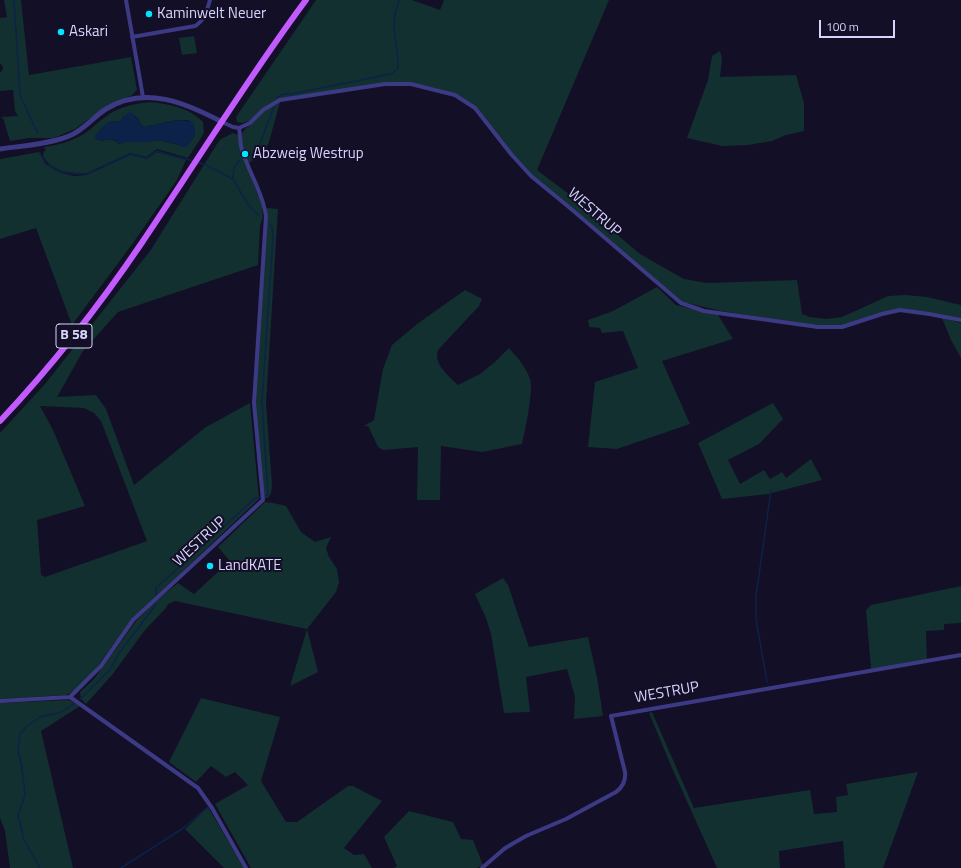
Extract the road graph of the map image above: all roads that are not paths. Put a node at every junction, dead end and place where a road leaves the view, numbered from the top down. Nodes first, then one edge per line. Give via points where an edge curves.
1 (126, 0) edge
2 (210, 0) edge
3 (306, 0) edge
4 (132, 37) junction
5 (143, 97) junction
6 (222, 122) junction
7 (239, 128) junction
8 (0, 149) edge
9 (961, 320) edge
10 (0, 421) edge
11 (961, 655) edge
12 (70, 697) junction
13 (0, 701) edge
14 (246, 868) edge
15 (482, 868) edge

1 - 4 street
2 - 4 street via 204,18 195,26
3 - 6 main road, B 58
4 - 5 street
5 - 6 street via 177,102
5 - 8 street via 113,106 81,130 68,136
6 - 7 street
6 - 10 main road, B 58 via 98,305 40,377
7 - 9 street, WESTRUP via 250,123 263,110 280,100 384,84 411,84 455,95 475,108 531,176 681,304 704,311 818,327 842,327 900,310
7 - 12 street, WESTRUP via 243,154 265,206 266,216 254,403 263,500 133,620 101,666
11 - 15 street, WESTRUP via 611,716 625,772 623,786 566,819 512,844
12 - 13 street
12 - 14 street via 198,788

